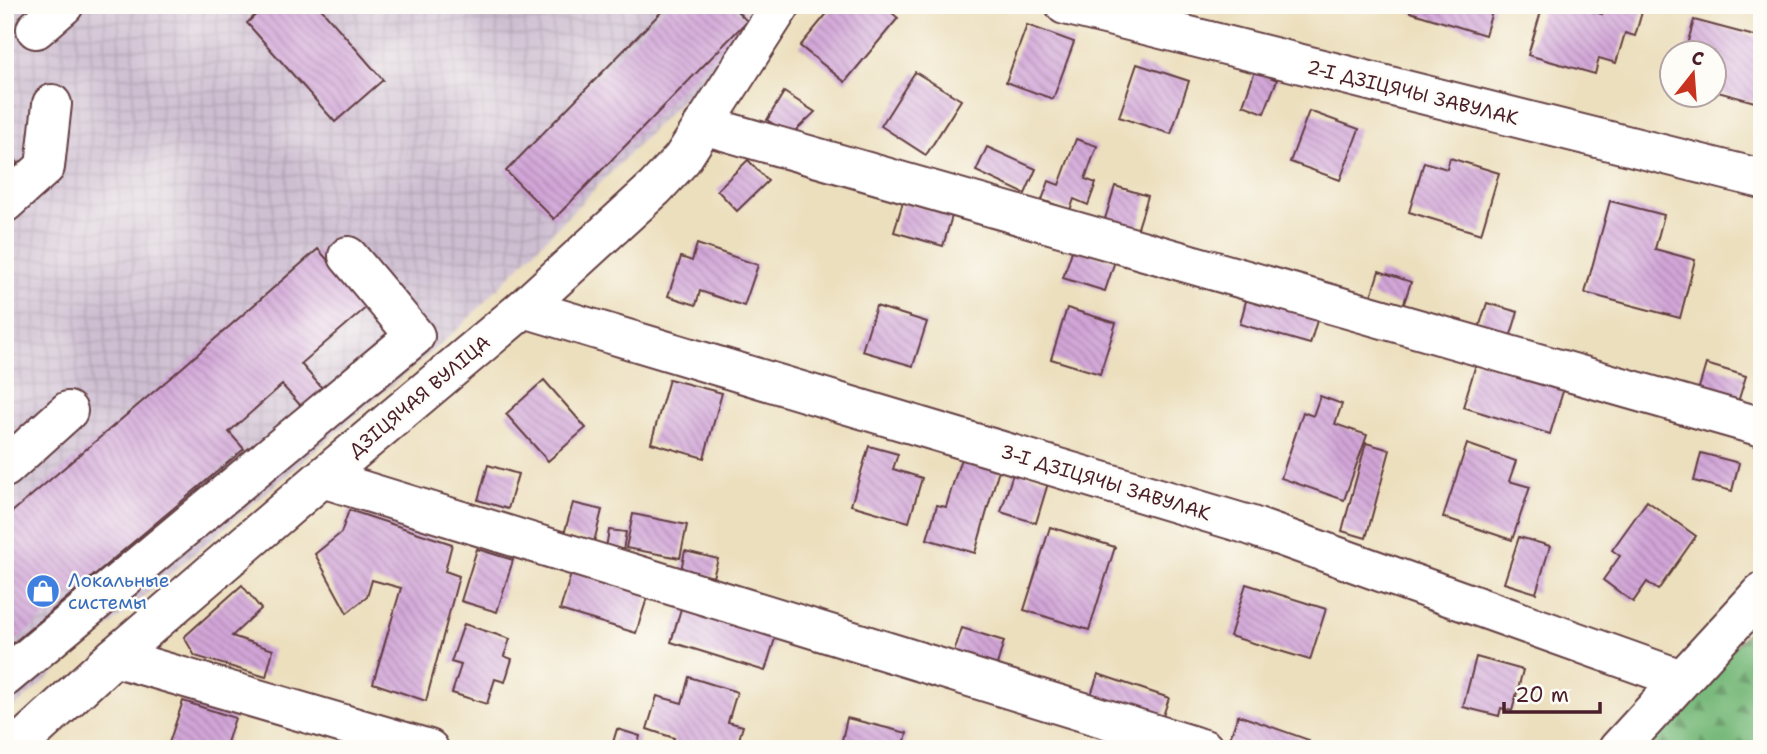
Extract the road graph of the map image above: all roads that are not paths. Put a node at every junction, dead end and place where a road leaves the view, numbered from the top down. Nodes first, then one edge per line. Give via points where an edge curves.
1 (781, 5) edge
2 (1065, 5) edge
3 (52, 104) dead end
4 (703, 125) junction
5 (1762, 179) edge
6 (5, 203) edge
7 (348, 256) dead end
8 (524, 308) junction
9 (68, 411) dead end
10 (1762, 427) edge
11 (5, 468) edge
12 (322, 478) junction
13 (1762, 592) edge
14 (114, 657) junction
15 (5, 677) edge
16 (1681, 679) junction
17 (14, 749) edge
18 (429, 749) edge
19 (1204, 749) edge
20 (1618, 749) edge

1 - 4 street, ДЗІЦЯЧАЯ ВУЛІЦА
2 - 5 street, 2-І ДЗІЦЯЧЫ ЗАВУЛАК
3 - 6 street via 45,167
4 - 8 street, ДЗІЦЯЧАЯ ВУЛІЦА via 682,159 655,188
4 - 10 street
7 - 15 street via 415,335
8 - 12 street, ДЗІЦЯЧАЯ ВУЛІЦА
8 - 16 street, 3-І ДЗІЦЯЧЫ ЗАВУЛАК via 1249,525
9 - 11 street
12 - 14 street, ДЗІЦЯЧАЯ ВУЛІЦА
12 - 19 street
13 - 16 street
14 - 17 street, ДЗІЦЯЧАЯ ВУЛІЦА
14 - 18 street
16 - 20 street

